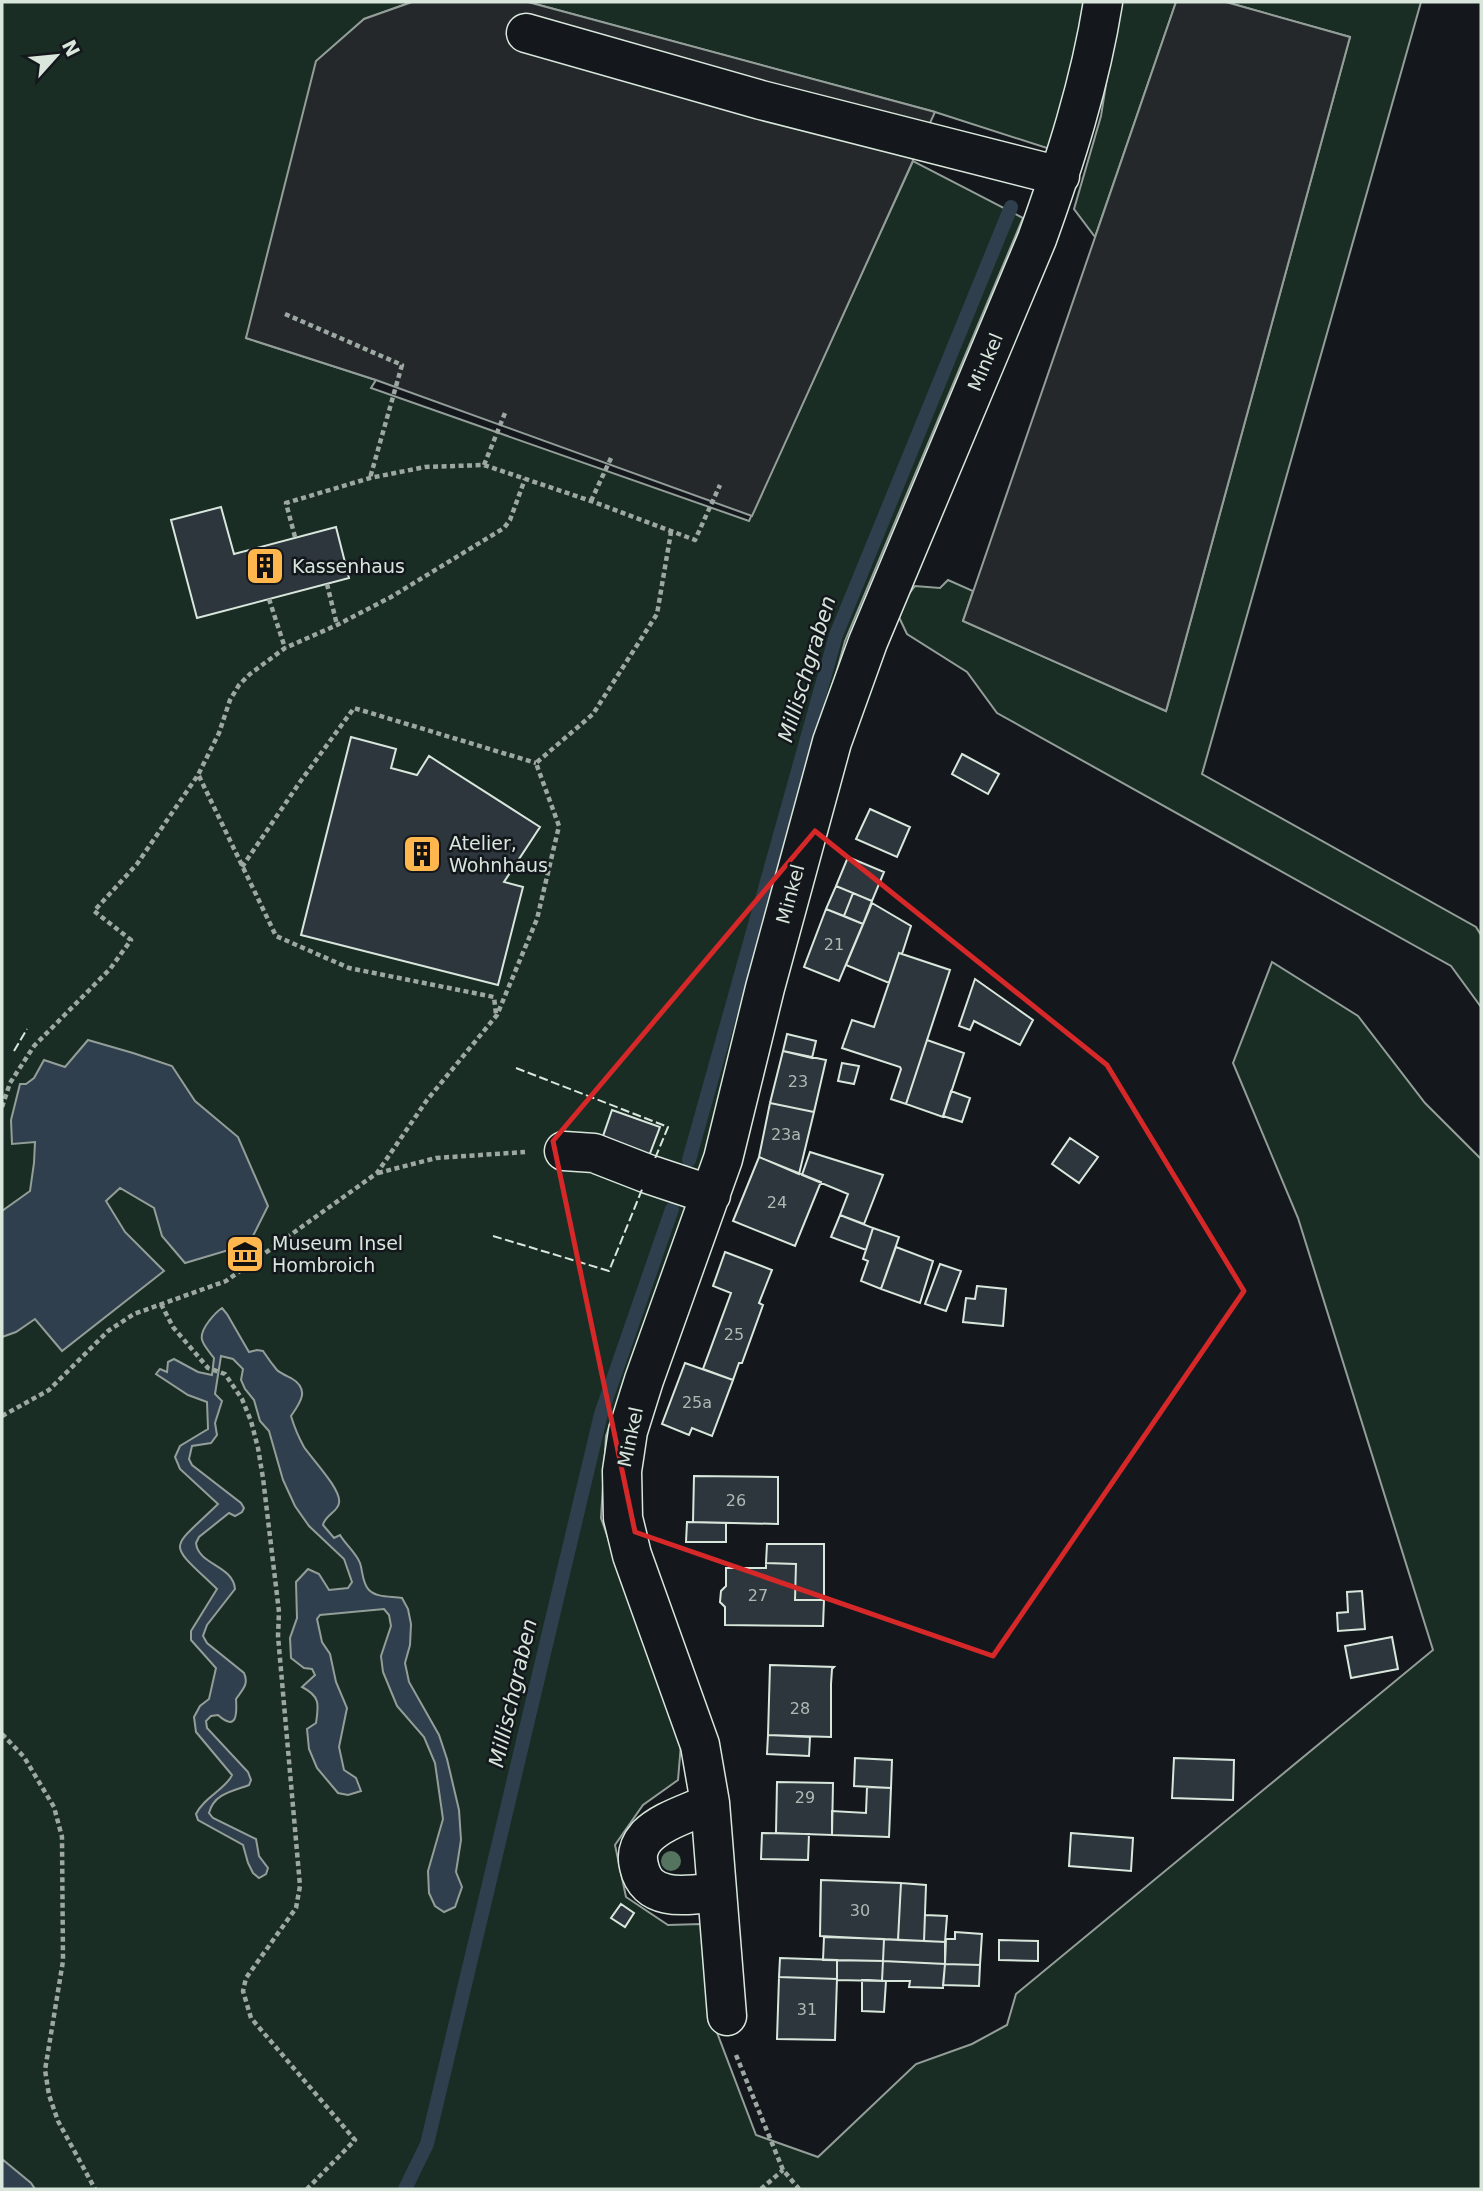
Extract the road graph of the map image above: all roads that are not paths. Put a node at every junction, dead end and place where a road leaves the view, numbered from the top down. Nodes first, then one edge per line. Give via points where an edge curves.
1 (1103, 2) edge
2 (526, 33) dead end
3 (1060, 176) junction
4 (564, 1151) road end
5 (711, 1195) junction
6 (710, 1803) junction
7 (717, 1892) junction
8 (727, 2015) road end

1 - 3 street, Minkel via 1086,87
2 - 3 street via 761,100
3 - 5 street, Minkel via 868,642 832,742
4 - 5 street via 594,1153
5 - 6 street, Minkel via 644,1380 628,1431 622,1471 623,1518 632,1555 700,1745
6 - 7 street, Minkel
6 - 7 street via 658,1827 639,1847 637,1859 640,1873 662,1893
7 - 8 street, Minkel

